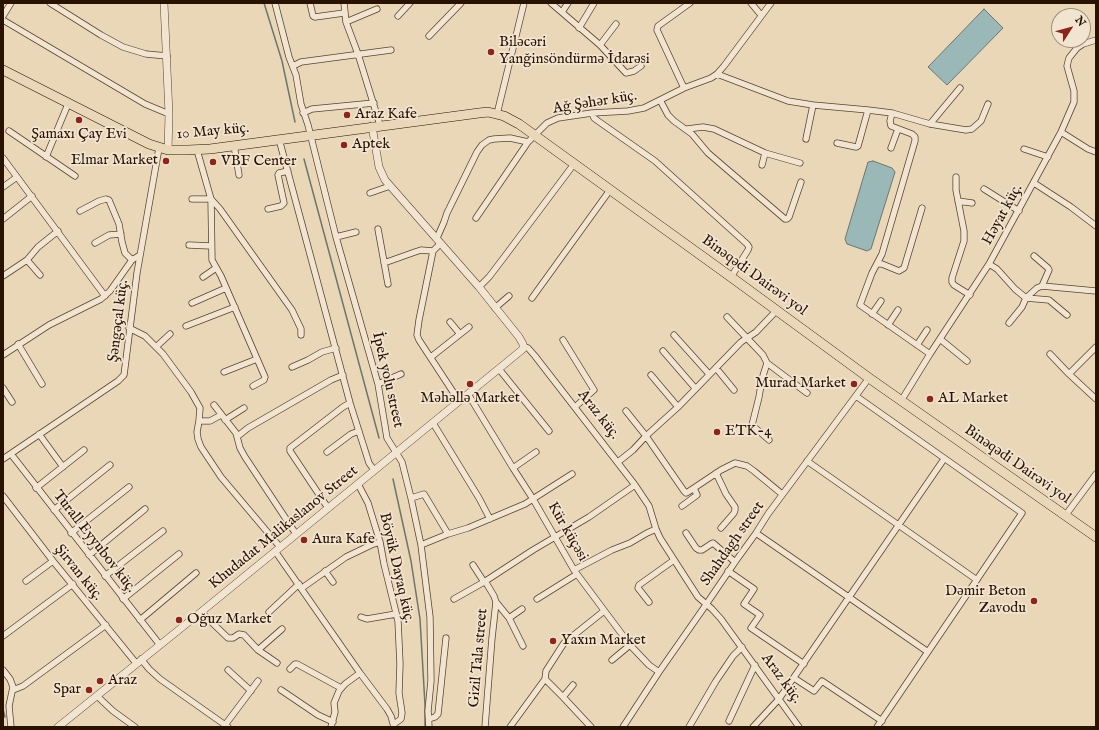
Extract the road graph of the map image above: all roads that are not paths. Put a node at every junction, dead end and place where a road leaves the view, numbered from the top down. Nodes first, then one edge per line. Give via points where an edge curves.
1 (11, 3) edge
2 (50, 3) edge
3 (164, 3) edge
4 (274, 3) edge
5 (310, 3) edge
6 (344, 3) edge
7 (410, 3) edge
8 (461, 3) edge
9 (524, 3) edge
10 (568, 3) edge
11 (594, 3) edge
12 (690, 3) edge
13 (751, 3) edge
14 (771, 3) edge
15 (553, 4) edge
16 (376, 9) dead end
17 (562, 12) junction
18 (344, 13) junction
19 (761, 15) junction
20 (3, 16) edge
21 (398, 16) dead end
22 (3, 20) edge
23 (346, 22) junction
24 (616, 24) dead end
25 (579, 28) junction
26 (429, 36) dead end
27 (1096, 40) edge
28 (600, 45) junction
29 (391, 50) dead end
30 (358, 54) junction
31 (167, 56) junction
32 (293, 66) junction
33 (641, 66) dead end
34 (3, 70) edge
35 (717, 74) junction
36 (684, 88) junction
37 (960, 88) dead end
38 (660, 100) junction
39 (68, 104) junction
40 (374, 104) junction
41 (988, 104) dead end
42 (812, 105) junction
43 (868, 110) junction
44 (303, 113) junction
45 (592, 113) junction
46 (892, 113) junction
47 (169, 114) junction
48 (497, 114) junction
49 (930, 124) junction
50 (376, 125) junction
51 (898, 129) junction
52 (687, 130) junction
53 (9, 131) dead end
54 (1061, 132) junction
55 (310, 135) junction
56 (536, 136) junction
57 (279, 139) junction
58 (806, 139) dead end
59 (528, 142) junction
60 (837, 143) dead end
61 (234, 145) junction
62 (891, 148) dead end
63 (163, 149) junction
64 (1024, 149) dead end
65 (197, 150) junction
66 (1096, 152) edge
67 (765, 153) junction
68 (46, 156) junction
69 (1048, 157) junction
70 (3, 158) edge
71 (800, 162) dead end
72 (574, 164) junction
73 (762, 164) dead end
74 (288, 171) junction
75 (239, 175) dead end
76 (75, 176) dead end
77 (17, 177) junction
78 (956, 177) dead end
79 (801, 182) dead end
80 (1034, 183) junction
81 (390, 186) junction
82 (3, 187) edge
83 (984, 189) dead end
84 (610, 190) junction
85 (370, 193) dead end
86 (32, 196) junction
87 (192, 199) dead end
88 (211, 200) junction
89 (958, 200) junction
90 (972, 203) dead end
91 (922, 208) dead end
92 (268, 209) dead end
93 (80, 211) dead end
94 (1019, 211) junction
95 (3, 218) edge
96 (476, 218) dead end
97 (1096, 226) edge
98 (378, 229) dead end
99 (58, 231) junction
100 (356, 232) dead end
101 (121, 234) junction
102 (336, 237) junction
103 (438, 241) junction
104 (95, 243) dead end
105 (189, 245) dead end
106 (212, 246) junction
107 (433, 251) junction
108 (140, 255) junction
109 (1034, 256) dead end
110 (27, 260) junction
111 (132, 260) junction
112 (384, 263) junction
113 (877, 264) junction
114 (989, 264) junction
115 (216, 268) junction
116 (40, 275) dead end
117 (3, 276) edge
118 (203, 277) dead end
119 (731, 277) junction
120 (388, 284) dead end
121 (1042, 286) junction
122 (226, 288) junction
123 (478, 288) junction
124 (1096, 291) edge
125 (970, 295) junction
126 (105, 296) junction
127 (509, 296) dead end
128 (532, 298) dead end
129 (1026, 298) junction
130 (881, 301) dead end
131 (192, 303) dead end
132 (234, 306) junction
133 (495, 308) junction
134 (777, 310) junction
135 (898, 310) dead end
136 (872, 314) junction
137 (1067, 315) dead end
138 (727, 317) dead end
139 (450, 322) dead end
140 (1009, 323) dead end
141 (888, 325) junction
142 (186, 326) dead end
143 (469, 327) dead end
144 (129, 328) junction
145 (927, 330) dead end
146 (170, 334) dead end
147 (460, 334) junction
148 (301, 335) dead end
149 (674, 335) dead end
150 (746, 338) junction
151 (940, 339) junction
152 (563, 340) dead end
153 (18, 344) junction
154 (917, 345) junction
155 (156, 346) junction
156 (524, 346) junction
157 (1096, 346) edge
158 (336, 348) junction
159 (663, 351) dead end
160 (930, 354) junction
161 (1050, 354) dead end
162 (3, 355) edge
163 (431, 357) junction
164 (257, 359) junction
165 (966, 361) dead end
166 (767, 363) junction
167 (292, 367) dead end
168 (716, 368) junction
169 (499, 369) junction
170 (224, 372) dead end
171 (401, 374) dead end
172 (651, 374) dead end
173 (709, 374) junction
174 (1069, 374) junction
175 (343, 375) junction
176 (869, 378) junction
177 (42, 384) dead end
178 (378, 384) junction
179 (252, 386) dead end
180 (3, 388) edge
181 (696, 388) junction
182 (734, 390) dead end
183 (807, 393) dead end
184 (468, 394) junction
185 (856, 396) junction
186 (1096, 399) edge
187 (459, 401) junction
188 (901, 401) junction
189 (12, 402) dead end
190 (350, 403) junction
191 (214, 405) dead end
192 (575, 407) junction
193 (678, 407) junction
194 (244, 408) dead end
195 (626, 411) dead end
196 (223, 417) junction
197 (200, 421) junction
198 (433, 423) junction
199 (359, 431) junction
200 (549, 432) dead end
201 (40, 434) junction
202 (238, 436) junction
203 (646, 436) junction
204 (769, 440) dead end
205 (84, 450) dead end
206 (327, 452) dead end
207 (397, 452) junction
208 (536, 452) dead end
209 (11, 454) junction
210 (3, 459) edge
211 (944, 459) junction
212 (807, 461) junction
213 (618, 462) junction
214 (110, 465) dead end
215 (63, 466) junction
216 (513, 468) junction
217 (374, 470) junction
218 (716, 473) junction
219 (572, 474) dead end
220 (1096, 474) edge
221 (358, 484) junction
222 (635, 485) junction
223 (129, 487) dead end
224 (36, 488) junction
225 (694, 488) junction
226 (782, 494) junction
227 (3, 496) edge
228 (411, 498) junction
229 (533, 499) junction
230 (682, 506) dead end
231 (328, 508) junction
232 (145, 509) dead end
233 (54, 510) junction
234 (1065, 516) junction
235 (490, 519) junction
236 (898, 526) junction
237 (721, 528) dead end
238 (656, 529) junction
239 (163, 531) dead end
240 (71, 533) junction
241 (686, 533) dead end
242 (756, 533) junction
243 (296, 534) junction
244 (448, 534) junction
245 (555, 537) junction
246 (1096, 537) edge
247 (380, 542) junction
248 (421, 545) junction
249 (277, 549) junction
250 (179, 554) dead end
251 (89, 555) junction
252 (674, 560) junction
253 (53, 561) junction
254 (735, 562) junction
255 (473, 565) dead end
256 (325, 571) junction
257 (728, 571) junction
258 (576, 572) junction
259 (196, 573) dead end
260 (105, 576) junction
261 (977, 580) junction
262 (26, 581) dead end
263 (333, 582) dead end
264 (485, 582) junction
265 (73, 584) junction
266 (300, 586) junction
267 (454, 598) dead end
268 (850, 598) junction
269 (123, 599) junction
270 (537, 599) dead end
271 (496, 602) junction
272 (649, 602) dead end
273 (706, 604) junction
274 (522, 609) dead end
275 (604, 611) junction
276 (201, 612) junction
277 (269, 612) dead end
278 (396, 614) junction
279 (361, 617) dead end
280 (509, 618) junction
281 (140, 620) junction
282 (106, 625) junction
283 (282, 629) dead end
284 (3, 636) edge
285 (446, 638) dead end
286 (160, 645) junction
287 (630, 645) junction
288 (523, 646) dead end
289 (742, 647) junction
290 (258, 650) junction
291 (928, 652) junction
292 (612, 660) dead end
293 (139, 661) junction
294 (277, 663) dead end
295 (755, 664) junction
296 (804, 664) junction
297 (290, 669) dead end
298 (3, 670) edge
299 (228, 670) dead end
300 (659, 672) junction
301 (360, 673) junction
302 (794, 678) junction
303 (545, 679) junction
304 (258, 681) dead end
305 (573, 685) dead end
306 (341, 688) junction
307 (13, 690) junction
308 (281, 690) dead end
309 (251, 691) junction
310 (97, 696) junction
311 (563, 697) junction
312 (779, 699) junction
313 (429, 719) junction
314 (729, 721) dead end
315 (882, 721) junction
316 (332, 724) edge
317 (227, 726) edge
318 (394, 726) edge
319 (11, 727) edge
320 (58, 727) edge
321 (135, 727) edge
322 (429, 727) edge
323 (485, 727) edge
324 (510, 727) edge
325 (590, 727) edge
326 (623, 727) edge
327 (689, 727) edge
328 (753, 727) edge
329 (799, 727) edge
330 (877, 727) edge

1 - 20 street
2 - 31 street via 123,47 146,54
3 - 31 street
4 - 32 street, İpek yolu street
5 - 18 street via 315,17
6 - 18 street
7 - 21 street
8 - 26 street
9 - 48 street
10 - 17 street
11 - 25 street
12 - 36 street via 658,26 657,30
13 - 19 street
14 - 19 street, Ağ Şəhər küç.
15 - 17 street
16 - 23 street
17 - 25 street
18 - 23 street
19 - 35 street, Ağ Şəhər küç.
22 - 47 street via 145,104
23 - 30 street
24 - 28 street
25 - 28 street
27 - 54 street, Həyat küç. via 1077,48 1067,62 1074,102
28 - 33 street via 626,72 634,71
29 - 30 street
30 - 32 street via 301,62
30 - 40 street
31 - 47 street
32 - 44 street, İpek yolu street
34 - 39 main road, 10 May küç.
35 - 36 street, Ağ Şəhər küç.
35 - 42 street via 788,101
36 - 38 street, Ağ Şəhər küç.
37 - 49 street
38 - 45 street, Ağ Şəhər küç. via 637,110
38 - 52 street via 668,115
39 - 63 main road, 10 May küç.
39 - 68 street
40 - 44 street
40 - 50 street
41 - 49 street via 981,121 969,130
42 - 43 street
42 - 58 street
43 - 46 street
43 - 60 street via 858,146
44 - 55 street, İpek yolu street
45 - 56 street, Ağ Şəhər küç. via 551,120
45 - 119 street via 598,122 655,161 747,244 748,250
46 - 49 street
46 - 51 street via 891,126
47 - 63 street
48 - 50 main road, Binəqədi Dairəvi yol via 480,112
48 - 56 main road, Binəqədi Dairəvi yol via 512,119
50 - 55 main road, 10 May küç.
50 - 81 street, Araz küç. via 379,167
51 - 62 street
51 - 113 street via 912,134 915,141
52 - 67 street via 704,127
52 - 79 street via 708,153 785,219 789,217
53 - 68 street
54 - 66 street
54 - 69 street, Həyat küç.
55 - 57 main road, 10 May küç.
55 - 102 street, İpek yolu street
56 - 59 street, Ağ Şəhər küç.
56 - 72 main road, Binəqədi Dairəvi yol
57 - 61 main road, 10 May küç.
57 - 74 street
59 - 96 street, Ağ Şəhər küç.
59 - 103 street via 505,138 488,140 482,145 447,213
61 - 65 main road, 10 May küç.
61 - 75 street
63 - 65 main road, 10 May küç.
63 - 108 street, Şəngəçal küç.
64 - 69 street
65 - 88 street
67 - 71 street
67 - 73 street
68 - 76 street
69 - 80 street, Həyat küç.
70 - 77 street
72 - 84 main road, Binəqədi Dairəvi yol
72 - 123 street
74 - 92 street via 278,175 284,203
74 - 158 street
77 - 82 street
77 - 86 street
78 - 89 street
80 - 94 street, Həyat küç.
80 - 97 street
81 - 85 street
81 - 103 street, Araz küç.
83 - 94 street
84 - 119 main road, Binəqədi Dairəvi yol
84 - 128 street
86 - 95 street
86 - 99 street
87 - 88 street
88 - 106 street
88 - 148 street via 243,239 292,310 301,329
89 - 90 street
89 - 125 street via 964,241 952,278 954,285
91 - 113 street via 904,268 899,271
93 - 101 street via 99,201 109,200
94 - 114 street, Həyat küç.
98 - 112 street
99 - 110 street
99 - 126 street
100 - 102 street
101 - 104 street via 109,236
101 - 111 street via 125,253
102 - 178 street, İpek yolu street
103 - 107 street
103 - 123 street, Araz küç.
105 - 106 street
106 - 115 street via 212,260
107 - 112 street via 415,252
107 - 163 street via 417,331 419,340
108 - 111 street
108 - 144 street, Şəngəçal küç.
109 - 121 street via 1049,270
110 - 116 street
110 - 117 street
111 - 126 street
112 - 120 street
113 - 136 street via 860,304
114 - 125 street, Həyat küç.
114 - 129 street
115 - 118 street
115 - 122 street
119 - 134 main road, Binəqədi Dairəvi yol
121 - 124 street
121 - 129 street
122 - 131 street
122 - 132 street
123 - 133 street, Araz küç.
125 - 151 street, Həyat küç.
126 - 153 street
127 - 133 street
129 - 137 street via 1049,300
129 - 140 street
130 - 136 street
132 - 142 street
132 - 164 street
133 - 156 street, Araz küç.
134 - 150 street via 756,332
134 - 176 main road, Binəqədi Dairəvi yol
135 - 141 street
136 - 141 street
138 - 150 street
139 - 147 street
141 - 154 street
143 - 147 street
144 - 155 street via 145,336
144 - 201 street, Şəngəçal küç. via 122,378
145 - 154 street
146 - 155 street
147 - 163 street
149 - 173 street
150 - 166 street via 763,355
150 - 168 street
151 - 160 street, Həyat küç.
151 - 165 street
152 - 192 street via 594,390
153 - 162 street
153 - 177 street
154 - 160 street
155 - 197 street via 200,408
156 - 169 street, Khudadat Malikaslanov Street
156 - 192 street, Araz küç. via 535,356
157 - 174 street
158 - 167 street
158 - 175 street
159 - 181 street
160 - 188 street, Həyat küç.
161 - 174 street
163 - 187 street
164 - 170 street
164 - 179 street via 265,377
166 - 183 street
166 - 204 street via 752,424
168 - 173 street
168 - 182 street
169 - 184 street, Khudadat Malikaslanov Street
169 - 200 street
171 - 178 street
172 - 193 street
173 - 181 street
174 - 186 street
175 - 190 street
175 - 202 street
176 - 185 street, Shahdagh street
176 - 188 main road, Binəqədi Dairəvi yol
178 - 207 street, İpek yolu street via 387,438
180 - 189 street
181 - 193 street
184 - 187 street, Khudadat Malikaslanov Street
184 - 216 street, Kür küçəsi
185 - 211 street
185 - 212 street, Shahdagh street
187 - 198 street, Khudadat Malikaslanov Street
188 - 234 main road, Binəqədi Dairəvi yol
190 - 199 street
190 - 231 street via 290,448
191 - 196 street
192 - 213 street, Araz küç.
193 - 203 street
194 - 196 street
195 - 203 street
196 - 197 street
196 - 202 street
197 - 249 street via 198,439 210,461
198 - 207 street, Khudadat Malikaslanov Street
198 - 235 street
199 - 206 street
199 - 217 street via 369,463
201 - 209 street, Şəngəçal küç.
201 - 215 street
202 - 243 street via 245,457
203 - 213 street
203 - 225 street via 684,491 688,492
205 - 215 street
207 - 217 street, Khudadat Malikaslanov Street
207 - 228 street, İpek yolu street via 404,466
208 - 216 street
209 - 210 street, Şəngəçal küç.
209 - 224 street, Turall Eyyubov küç.
211 - 236 street
211 - 261 street via 1022,513
212 - 226 street, Shahdagh street
212 - 236 street
213 - 222 street, Araz küç.
214 - 233 street
215 - 224 street
216 - 229 street, Kür küçəsi
217 - 221 street, Khudadat Malikaslanov Street
218 - 225 street
218 - 226 street via 729,465 740,464 754,471
218 - 237 street via 735,510
219 - 229 street
220 - 234 street
221 - 231 street, Khudadat Malikaslanov Street
221 - 247 street, Böyük Dayaq küç. via 368,503
222 - 238 street, Araz küç. via 649,506
222 - 245 street
223 - 240 street
224 - 233 street, Turall Eyyubov küç.
225 - 230 street via 697,495
226 - 242 street, Shahdagh street
227 - 253 street, Şirvan küç.
228 - 244 street via 424,494
228 - 248 street, İpek yolu street
229 - 235 street
229 - 245 street, Kür küçəsi
231 - 243 street, Khudadat Malikaslanov Street
232 - 251 street
233 - 240 street, Turall Eyyubov küç.
234 - 246 main road, Binəqədi Dairəvi yol
235 - 244 street
236 - 261 street
236 - 268 street
238 - 252 street, Araz küç.
238 - 258 street via 612,550
239 - 260 street
240 - 251 street, Turall Eyyubov küç.
241 - 254 street via 699,550 713,543
242 - 254 street, Shahdagh street
242 - 268 street
243 - 249 street, Khudadat Malikaslanov Street
244 - 248 street
245 - 258 street, Kür küçəsi
245 - 264 street
247 - 256 street via 346,557
247 - 278 street, Böyük Dayaq küç.
248 - 313 street, İpek yolu street via 430,617
249 - 266 street
249 - 276 street, Khudadat Malikaslanov Street
250 - 269 street
251 - 260 street, Turall Eyyubov küç.
252 - 272 street via 639,585 638,588
252 - 273 street, Araz küç. via 698,598
253 - 262 street
253 - 265 street, Şirvan küç.
254 - 257 street, Shahdagh street
255 - 264 street, Gizil Tala street
256 - 263 street
256 - 266 street
257 - 273 street, Shahdagh street
257 - 296 street via 754,589 744,604 760,615 752,628
258 - 270 street
258 - 275 street, Kür küçəsi
259 - 281 street
260 - 269 street, Turall Eyyubov küç.
261 - 291 street
264 - 267 street
264 - 271 street, Gizil Tala street
265 - 282 street, Şirvan küç.
265 - 284 street
266 - 277 street
266 - 301 street
268 - 291 street
268 - 296 street
269 - 281 street, Turall Eyyubov küç.
271 - 280 street
271 - 323 street, Gizil Tala street
273 - 289 street, Araz küç.
273 - 300 street, Shahdagh street
274 - 280 street
275 - 287 street, Kür küçəsi
275 - 303 street via 564,642 546,670
276 - 286 street, Khudadat Malikaslanov Street
276 - 290 street via 228,638 241,634
278 - 279 street via 367,619
278 - 318 street, Böyük Dayaq küç. via 399,630 399,693 402,713 401,719
280 - 288 street
281 - 286 street, Turall Eyyubov küç.
282 - 293 street, Şirvan küç.
282 - 307 street via 23,686
283 - 290 street
285 - 313 street via 438,714
286 - 293 street, Khudadat Malikaslanov Street
287 - 292 street
287 - 300 street, Kür küçəsi
289 - 295 street, Araz küç.
289 - 327 street via 716,681
290 - 294 street
291 - 315 street
293 - 310 street, Khudadat Malikaslanov Street
293 - 317 street, Şirvan küç. via 160,679
295 - 312 street, Araz küç.
295 - 314 street
296 - 302 street
297 - 306 street via 297,664
298 - 307 street via 12,683
299 - 309 street
300 - 326 street, Shahdagh street
301 - 306 street
301 - 318 street via 387,709
302 - 312 street
302 - 315 street via 814,691 822,681
303 - 311 street
303 - 324 street
304 - 309 street
305 - 311 street
306 - 316 street via 334,703
307 - 319 street via 9,706
308 - 316 street
309 - 317 street
310 - 320 street, Khudadat Malikaslanov Street
310 - 321 street
311 - 325 street
312 - 328 street
312 - 329 street, Araz küç.
313 - 322 street, İpek yolu street
315 - 330 street

